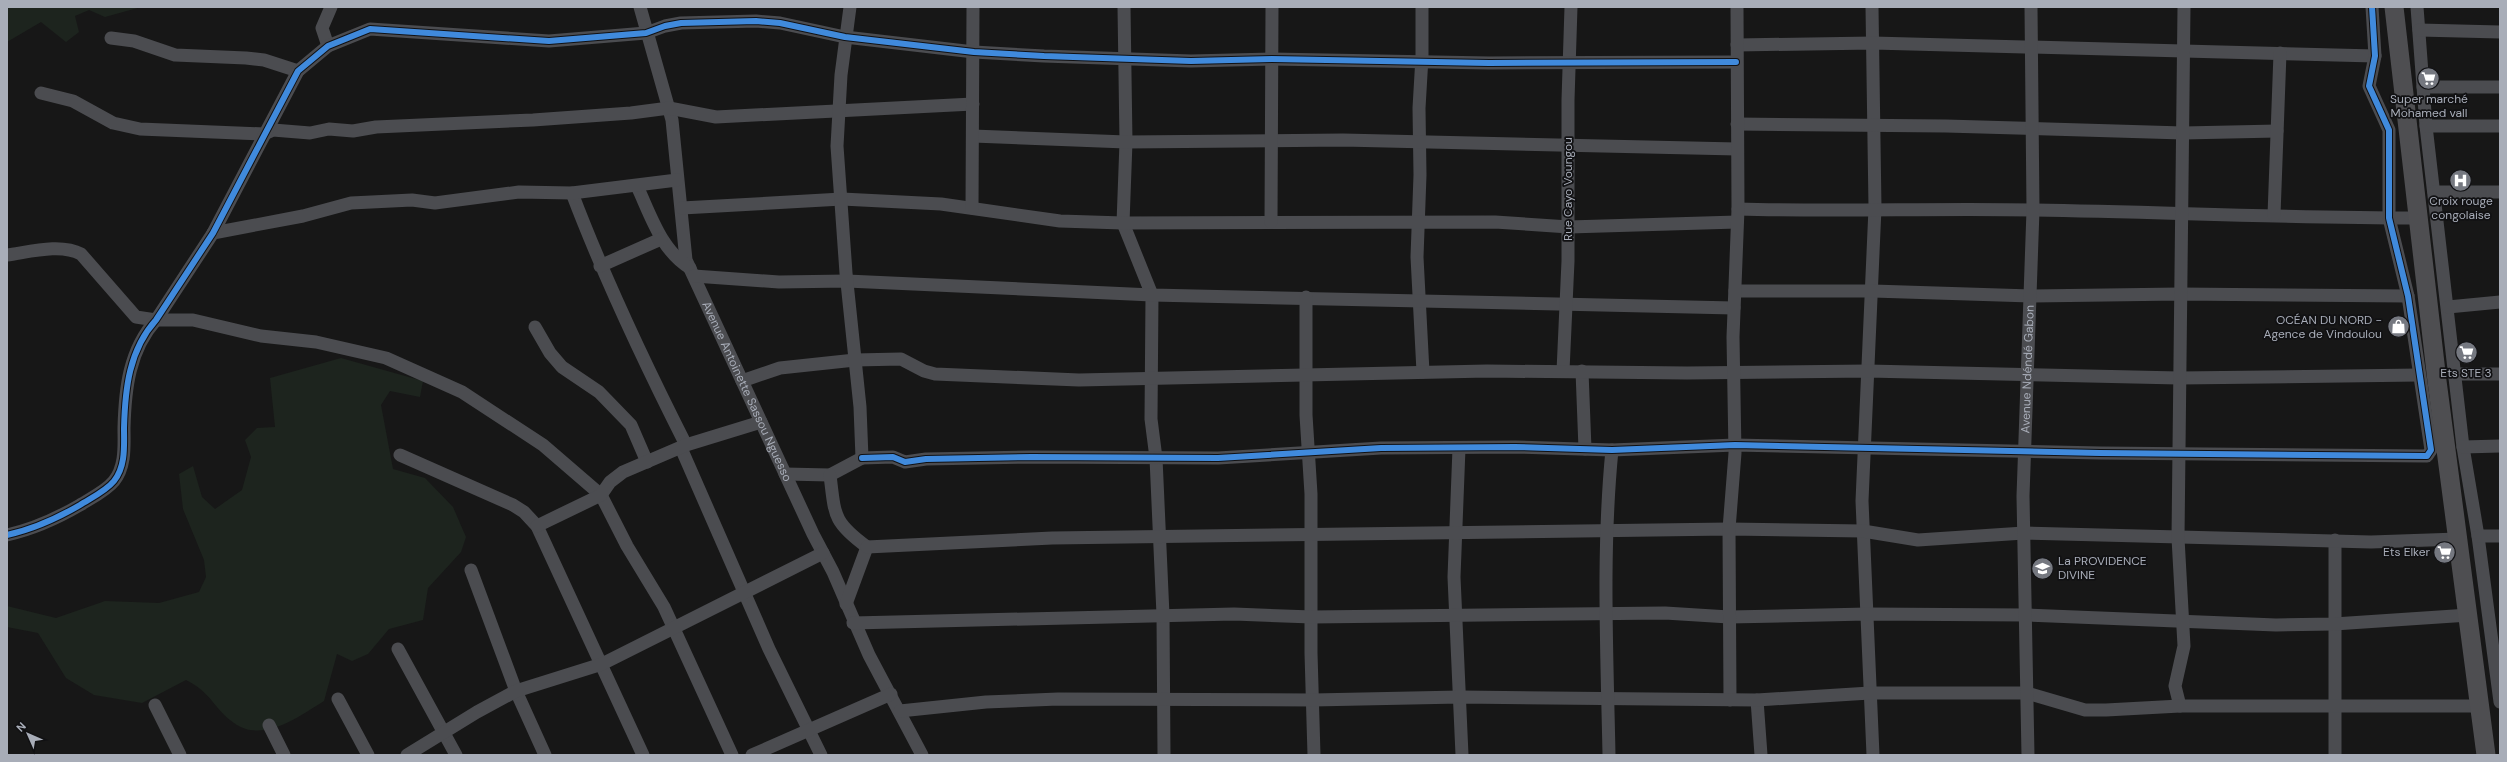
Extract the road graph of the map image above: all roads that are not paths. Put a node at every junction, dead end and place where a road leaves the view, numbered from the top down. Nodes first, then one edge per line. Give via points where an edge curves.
1 (331, 7) edge
2 (640, 7) edge
3 (850, 7) edge
4 (973, 7) edge
5 (1124, 7) edge
6 (1272, 7) edge
7 (1422, 7) edge
8 (1572, 7) edge
9 (1737, 7) edge
10 (1872, 7) edge
11 (2031, 7) edge
12 (2184, 7) edge
13 (2372, 7) edge
14 (2394, 7) edge
15 (2417, 7) edge
16 (2419, 30) junction
17 (646, 32) junction
18 (2500, 32) edge
19 (845, 36) junction
20 (111, 38) dead end
21 (1873, 43) junction
22 (1737, 45) junction
23 (328, 46) junction
24 (2031, 47) junction
25 (2183, 50) junction
26 (974, 52) junction
27 (2280, 54) junction
28 (2375, 56) junction
29 (1125, 58) junction
30 (1272, 59) junction
31 (1422, 62) junction
32 (1570, 62) junction
33 (1736, 62) junction
34 (298, 71) junction
35 (2423, 87) junction
36 (2500, 87) edge
37 (41, 93) dead end
38 (974, 104) junction
39 (669, 108) junction
40 (838, 110) junction
41 (1737, 124) junction
42 (1874, 125) junction
43 (2426, 126) junction
44 (2500, 126) edge
45 (2032, 129) junction
46 (2277, 131) junction
47 (2183, 133) junction
48 (264, 134) junction
49 (973, 136) junction
50 (1271, 141) junction
51 (1420, 141) junction
52 (1126, 142) junction
53 (1568, 144) junction
54 (1737, 149) junction
55 (677, 180) junction
56 (637, 186) junction
57 (2434, 192) junction
58 (2500, 192) edge
59 (572, 193) junction
60 (842, 199) junction
61 (682, 208) junction
62 (972, 208) junction
63 (1875, 208) junction
64 (1738, 209) junction
65 (2033, 210) junction
66 (2181, 212) junction
67 (2274, 215) junction
68 (2389, 218) junction
69 (2417, 218) junction
70 (1271, 222) junction
71 (1418, 222) junction
72 (1737, 222) junction
73 (1123, 223) junction
74 (1569, 227) junction
75 (212, 232) junction
76 (661, 239) junction
77 (7, 255) edge
78 (600, 266) junction
79 (692, 272) junction
80 (847, 281) junction
81 (1735, 291) junction
82 (1873, 291) junction
83 (2180, 294) junction
84 (1152, 295) junction
85 (2031, 296) junction
86 (2408, 296) junction
87 (1306, 298) junction
88 (1419, 300) junction
89 (2500, 302) edge
90 (1566, 303) junction
91 (2448, 307) junction
92 (1734, 308) junction
93 (156, 320) junction
94 (535, 327) dead end
95 (855, 360) junction
96 (1563, 371) junction
97 (1582, 371) junction
98 (1868, 371) junction
99 (1422, 372) junction
100 (1732, 373) junction
101 (2027, 373) junction
102 (1308, 374) junction
103 (2457, 374) junction
104 (2500, 374) edge
105 (2419, 375) junction
106 (2179, 378) junction
107 (1153, 379) junction
108 (742, 381) junction
109 (760, 422) junction
110 (1735, 445) junction
111 (684, 446) junction
112 (2500, 446) edge
113 (2464, 447) junction
114 (1459, 448) junction
115 (1863, 448) junction
116 (1585, 449) junction
117 (1612, 450) junction
118 (2026, 450) junction
119 (2178, 453) junction
120 (1309, 454) junction
121 (400, 455) dead end
122 (862, 458) junction
123 (1156, 458) junction
124 (647, 462) junction
125 (785, 474) junction
126 (830, 475) junction
127 (601, 495) junction
128 (537, 526) junction
129 (1729, 529) junction
130 (1608, 531) junction
131 (1863, 531) junction
132 (1456, 533) junction
133 (2024, 533) junction
134 (7, 535) edge
135 (1310, 536) junction
136 (2478, 536) junction
137 (2500, 536) edge
138 (1159, 537) junction
139 (2178, 538) junction
140 (2458, 539) junction
141 (2335, 540) junction
142 (867, 547) junction
143 (823, 553) junction
144 (471, 570) dead end
145 (745, 592) junction
146 (846, 604) junction
147 (1457, 614) junction
148 (1607, 614) junction
149 (1867, 614) junction
150 (1163, 615) junction
151 (2026, 615) junction
152 (2469, 615) junction
153 (1312, 617) junction
154 (1729, 617) junction
155 (2182, 621) junction
156 (854, 622) junction
157 (2334, 624) junction
158 (674, 629) junction
159 (2497, 647) edge
160 (398, 649) dead end
161 (602, 664) junction
162 (516, 691) junction
163 (1870, 692) junction
164 (2027, 693) junction
165 (891, 694) junction
166 (1460, 697) junction
167 (1608, 698) junction
168 (338, 699) dead end
169 (1164, 700) junction
170 (1313, 700) junction
171 (1730, 700) junction
172 (1757, 700) junction
173 (2500, 702) edge
174 (155, 706) dead end
175 (2180, 706) junction
176 (2336, 706) junction
177 (2481, 706) junction
178 (900, 711) junction
179 (269, 725) dead end
180 (809, 729) junction
181 (444, 732) junction
182 (180, 755) edge
183 (284, 755) edge
184 (368, 755) edge
185 (407, 755) edge
186 (456, 755) edge
187 (545, 755) edge
188 (643, 755) edge
189 (732, 755) edge
190 (752, 755) edge
191 (821, 755) edge
192 (922, 755) edge
193 (1164, 755) edge
194 (1314, 755) edge
195 (1462, 755) edge
196 (1609, 755) edge
197 (1761, 755) edge
198 (1873, 755) edge
199 (2028, 755) edge
200 (2335, 755) edge
201 (2486, 755) edge

1 - 23 street via 322,28
2 - 17 street, Avenue Antoinette Sassou Nguesso
3 - 19 street
4 - 26 street
5 - 29 street
6 - 30 street
7 - 31 street
8 - 32 street, Rue Cayo Voungou
9 - 22 street
10 - 21 street
11 - 24 street, Avenue Ndéndé Gabon
12 - 25 street
13 - 28 street
14 - 69 highway
15 - 16 street
16 - 18 street
16 - 35 street
17 - 19 street via 674,24 756,21 780,23
17 - 23 street via 549,41 370,29
17 - 39 street, Avenue Antoinette Sassou Nguesso
19 - 26 street
19 - 40 street
20 - 34 street via 134,41 175,55 252,58
21 - 22 street
21 - 24 street
21 - 42 street
22 - 33 street
23 - 34 street
24 - 25 street
24 - 45 street, Avenue Ndéndé Gabon
25 - 27 street
25 - 47 street
26 - 29 street
26 - 38 street
27 - 28 street
27 - 46 street
28 - 68 street via 2369,86 2389,130
29 - 30 street via 1191,61
29 - 52 street
30 - 31 street
30 - 50 street
31 - 32 street
31 - 51 street
32 - 33 street
32 - 53 street, Rue Cayo Voungou
33 - 41 street
34 - 48 street
35 - 36 street
35 - 43 street
37 - 48 street via 73,101 113,123 140,129
38 - 40 street
38 - 49 street
39 - 40 street via 716,117
39 - 48 street via 631,113 376,127 348,131 329,129 295,133 273,130
39 - 55 street, Avenue Antoinette Sassou Nguesso
40 - 60 street via 837,146
41 - 42 street
41 - 54 street
42 - 45 street
42 - 63 street
43 - 44 street
43 - 57 street
45 - 47 street
45 - 65 street, Avenue Ndéndé Gabon
46 - 47 street
46 - 67 street
47 - 66 street
48 - 75 street
49 - 52 street
49 - 62 street
50 - 51 street
50 - 52 street
50 - 70 street
51 - 53 street
51 - 71 street
52 - 73 street
53 - 54 street
53 - 74 street, Rue Cayo Voungou
54 - 64 street
55 - 56 street
55 - 61 street, Avenue Antoinette Sassou Nguesso
56 - 59 street
56 - 76 street
57 - 58 street
57 - 91 street
59 - 75 street via 519,192 435,203 412,200 351,203 304,216
59 - 78 street
60 - 61 street
60 - 62 street
60 - 80 street
61 - 79 street, Avenue Antoinette Sassou Nguesso via 684,250
62 - 73 street via 1060,221
63 - 64 street via 1808,211
63 - 65 street
63 - 82 street
64 - 72 street
65 - 66 street
65 - 85 street, Avenue Ndéndé Gabon
66 - 67 street
66 - 83 street
67 - 68 street
68 - 69 street
68 - 86 street
69 - 140 highway
70 - 71 street
70 - 73 street
71 - 74 street via 1495,222
71 - 88 street
72 - 74 street
72 - 81 street
73 - 84 street
74 - 90 street, Rue Cayo Voungou
75 - 93 street
76 - 78 street
76 - 79 street
77 - 93 street via 64,248 74,250 81,254 130,312 136,317
78 - 111 street
79 - 80 street via 779,282
79 - 108 street, Avenue Antoinette Sassou Nguesso
80 - 84 street
80 - 95 street
81 - 82 street
81 - 92 street
82 - 85 street
82 - 98 street
83 - 85 street
83 - 86 street
83 - 106 street
84 - 87 street
84 - 107 street
85 - 101 street, Avenue Ndéndé Gabon
86 - 105 street
87 - 88 street
87 - 102 street
88 - 90 street
88 - 99 street
89 - 91 street
90 - 92 street
90 - 96 street, Rue Cayo Voungou
91 - 103 street
92 - 100 street
93 - 127 street via 198,320 261,336 347,348 400,362 462,392 543,445
93 - 134 street via 140,342 129,374 124,455 121,469 114,481 100,493 48,523
94 - 124 street via 550,353 562,367 599,392 631,426
95 - 107 street via 901,359 924,372 935,374 1079,380
95 - 108 street via 780,368
95 - 122 street
96 - 97 street
96 - 99 street
97 - 100 street
97 - 116 street
98 - 100 street
98 - 101 street
98 - 115 street
99 - 102 street
100 - 110 street
101 - 106 street
101 - 118 street, Avenue Ndéndé Gabon
102 - 107 street
102 - 120 street via 1306,415
103 - 104 street
103 - 113 street
105 - 106 street
105 - 119 street via 2431,450 2428,456
106 - 119 street
107 - 123 street via 1151,419
108 - 109 street, Avenue Antoinette Sassou Nguesso
109 - 111 street
109 - 125 street, Avenue Antoinette Sassou Nguesso
110 - 115 street
110 - 117 street
110 - 129 street
111 - 124 street
111 - 145 street
112 - 113 street
113 - 136 street
114 - 116 street
114 - 120 street via 1381,448
114 - 132 street
115 - 118 street
115 - 131 street
116 - 117 street
117 - 130 street via 1608,489
118 - 119 street
118 - 133 street, Avenue Ndéndé Gabon
119 - 139 street
120 - 123 street
120 - 135 street
121 - 128 street via 513,506 524,512
122 - 123 street via 893,458 905,462 949,458
122 - 126 street
123 - 138 street
124 - 127 street via 623,472 610,482
125 - 126 street
125 - 143 street, Avenue Antoinette Sassou Nguesso
126 - 142 street via 834,512 840,523
127 - 128 street
127 - 158 street
128 - 161 street
129 - 130 street
129 - 131 street
129 - 154 street
130 - 132 street
130 - 148 street
131 - 133 street via 1918,540
131 - 149 street
132 - 135 street
132 - 147 street via 1454,577
133 - 139 street
133 - 151 street, Avenue Ndéndé Gabon
135 - 138 street
135 - 153 street
136 - 137 street
136 - 159 street
138 - 142 street via 956,541
138 - 150 street
139 - 141 street
139 - 155 street
140 - 141 street via 2371,542
140 - 152 highway
141 - 157 street
142 - 146 street
143 - 145 street
143 - 146 street, Avenue Antoinette Sassou Nguesso
144 - 162 street
145 - 158 street
145 - 180 street
146 - 156 street, Avenue Antoinette Sassou Nguesso
147 - 148 street
147 - 153 street
147 - 166 street
148 - 154 street via 1665,613
148 - 167 street
149 - 151 street
149 - 154 street
149 - 163 street
150 - 153 street
150 - 156 street
150 - 169 street
151 - 155 street
151 - 164 street, Avenue Ndéndé Gabon
152 - 157 street
152 - 177 highway
153 - 170 street via 1310,653
154 - 171 street
155 - 157 street
155 - 175 street via 2184,646 2175,686
156 - 165 street, Avenue Antoinette Sassou Nguesso
157 - 176 street
158 - 161 street
158 - 189 street
159 - 173 street
160 - 181 street
161 - 162 street
161 - 188 street
162 - 181 street
162 - 187 street
163 - 164 street
163 - 172 street
163 - 198 street
164 - 175 street via 2085,710
164 - 199 street, Avenue Ndéndé Gabon
165 - 178 street, Avenue Antoinette Sassou Nguesso
165 - 180 street
166 - 167 street
166 - 170 street
166 - 195 street
167 - 171 street
167 - 196 street
168 - 184 street
169 - 170 street
169 - 178 street via 1058,698
169 - 193 street
170 - 194 street
171 - 172 street
172 - 197 street
174 - 182 street
175 - 176 street
176 - 177 street
176 - 200 street
177 - 201 highway
178 - 192 street, Avenue Antoinette Sassou Nguesso
179 - 183 street
180 - 190 street
180 - 191 street
181 - 185 street
181 - 186 street

